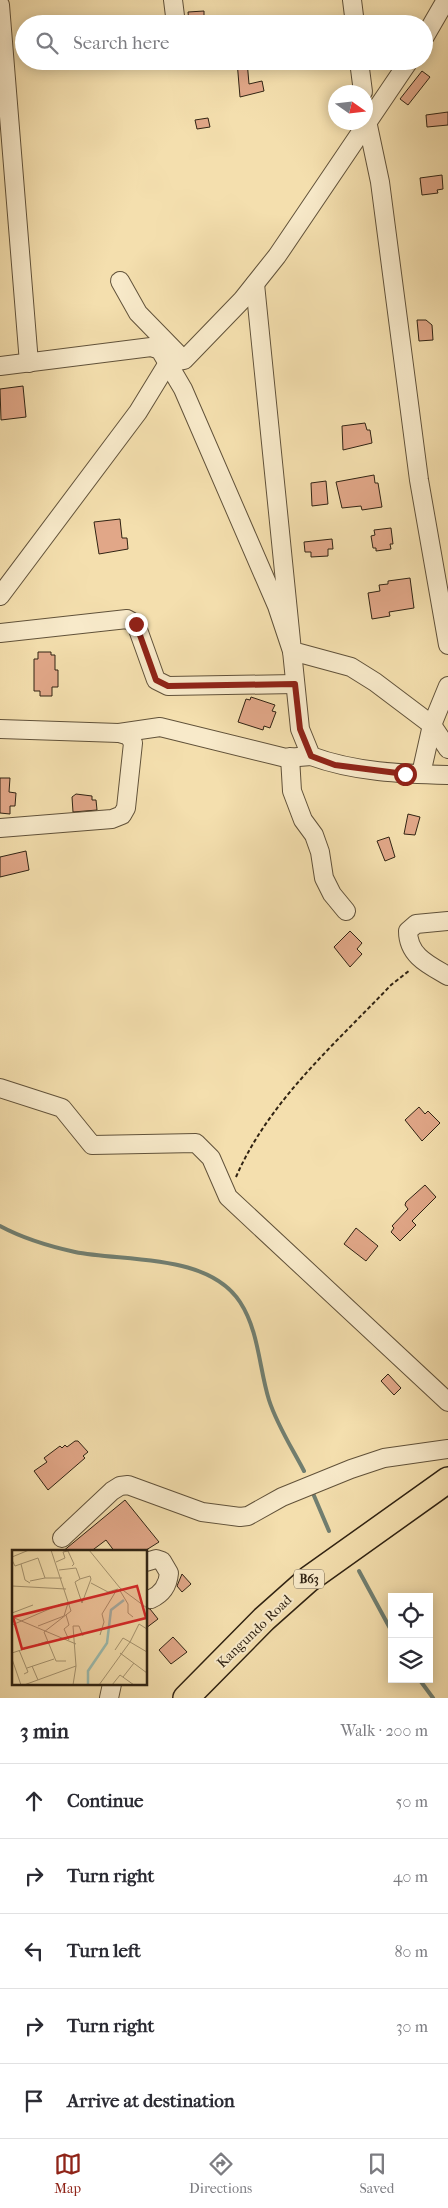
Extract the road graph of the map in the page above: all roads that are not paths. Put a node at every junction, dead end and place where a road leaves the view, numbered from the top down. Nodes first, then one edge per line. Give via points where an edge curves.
1 (173, 0) edge
2 (352, 0) edge
3 (446, 0) edge
4 (0, 5) edge
5 (175, 15) edge
6 (354, 15) edge
7 (433, 22) edge
8 (360, 70) edge
9 (402, 70) edge
10 (362, 85) edge
11 (373, 110) edge
12 (359, 130) edge
13 (368, 130) edge
14 (120, 281) dead end
15 (255, 284) junction
16 (176, 361) junction
17 (29, 363) junction
18 (0, 366) edge
19 (2, 592) edge
20 (0, 633) edge
21 (448, 645) edge
22 (292, 650) junction
23 (295, 684) junction
24 (448, 686) edge
25 (432, 724) junction
26 (0, 729) edge
27 (119, 733) junction
28 (448, 749) edge
29 (311, 756) junction
30 (290, 758) junction
31 (421, 774) junction
32 (448, 775) edge
33 (0, 828) edge
34 (346, 911) dead end
35 (448, 921) edge
36 (448, 976) edge
37 (0, 1088) edge
38 (448, 1402) edge
39 (448, 1449) edge
40 (448, 1480) edge
41 (62, 1538) dead end
42 (148, 1561) edge
43 (148, 1598) edge
44 (186, 1698) edge

1 - 5 street
2 - 6 street
3 - 7 street
4 - 17 street
8 - 10 street
9 - 11 street
12 - 15 street
13 - 21 street via 380,182 419,480
14 - 16 street via 138,313
15 - 16 street
15 - 22 street
16 - 17 street via 151,347
16 - 19 street
16 - 22 street via 183,389 277,606
17 - 18 street
20 - 23 street via 126,618 136,624 156,680 168,686
22 - 23 street
22 - 25 street via 351,668
23 - 29 street via 300,729
24 - 25 street
25 - 28 street
25 - 31 street
26 - 27 street
27 - 30 street via 160,727
27 - 33 street via 129,736 133,743 126,808 122,815 112,819
29 - 30 street
29 - 31 street via 335,765
30 - 34 street via 292,791 303,820 314,835 324,878
31 - 32 street
35 - 36 street via 416,924 408,931 408,942 421,960
37 - 38 street via 62,1108 92,1145 196,1143 211,1158 228,1197
39 - 41 street via 384,1458 351,1468 240,1517 202,1512 128,1485 120,1486
40 - 44 highway, Kangundo Road / B63 via 309,1580 264,1619
42 - 43 street via 162,1561 168,1573 166,1587 159,1596

